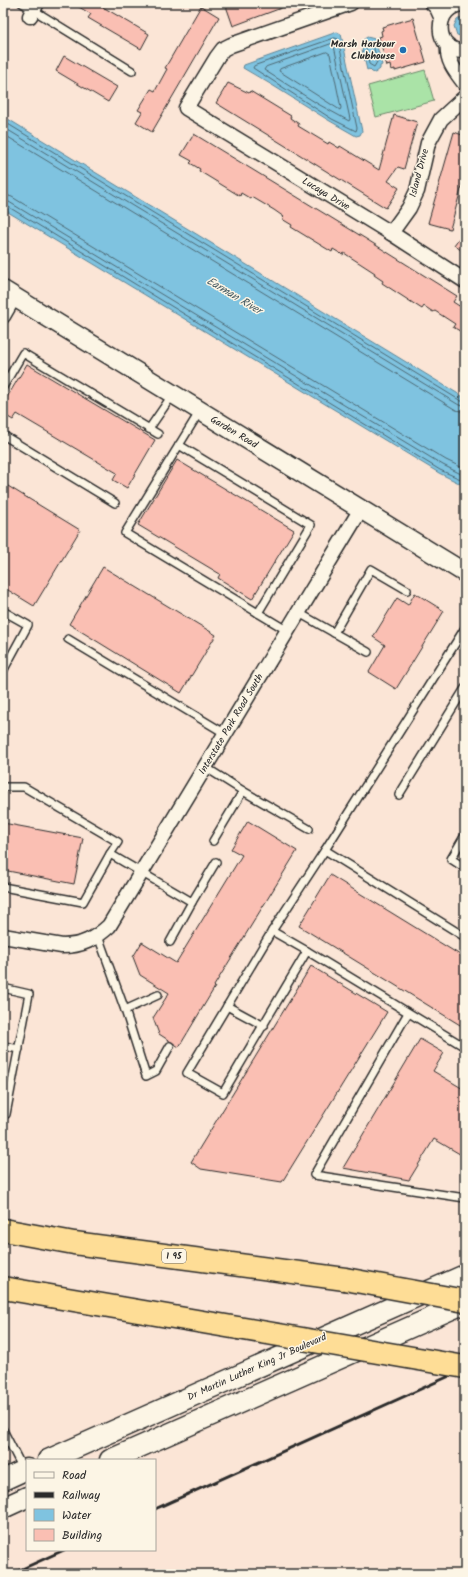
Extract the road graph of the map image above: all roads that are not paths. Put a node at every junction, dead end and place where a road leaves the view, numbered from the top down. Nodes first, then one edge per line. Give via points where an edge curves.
1 (351, 3) edge
2 (432, 3) edge
3 (458, 4) edge
4 (30, 8) edge
5 (442, 19) junction
6 (448, 45) junction
7 (465, 51) edge
8 (132, 71) dead end
9 (465, 84) edge
10 (465, 97) edge
11 (391, 233) junction
12 (465, 281) edge
13 (9, 294) edge
14 (3, 316) edge
15 (3, 387) edge
16 (173, 394) junction
17 (200, 411) junction
18 (149, 429) junction
19 (158, 434) dead end
20 (3, 435) edge
21 (179, 445) junction
22 (115, 503) dead end
23 (361, 509) junction
24 (465, 573) edge
25 (407, 590) dead end
26 (3, 611) edge
27 (258, 613) junction
28 (299, 613) junction
29 (465, 628) edge
30 (288, 631) junction
31 (334, 633) junction
32 (68, 639) dead end
33 (368, 652) dead end
34 (3, 671) edge
35 (465, 688) edge
36 (226, 734) junction
37 (206, 767) junction
38 (3, 787) edge
39 (242, 791) junction
40 (399, 795) dead end
41 (309, 829) dead end
42 (465, 835) edge
43 (213, 841) dead end
44 (325, 850) junction
45 (110, 854) junction
46 (216, 862) dead end
47 (465, 868) edge
48 (142, 873) junction
49 (3, 887) edge
50 (192, 902) junction
51 (272, 931) junction
52 (3, 936) edge
53 (98, 936) junction
54 (465, 937) edge
55 (170, 942) dead end
56 (308, 951) junction
57 (3, 988) edge
58 (158, 995) dead end
59 (228, 1006) junction
60 (125, 1010) junction
61 (408, 1013) junction
62 (264, 1026) junction
63 (3, 1046) edge
64 (170, 1046) dead end
65 (465, 1047) edge
66 (19, 1049) junction
67 (3, 1114) edge
68 (465, 1198) edge
69 (3, 1230) edge
70 (465, 1275) edge
71 (3, 1288) edge
72 (465, 1302) edge
73 (465, 1367) edge
74 (186, 1398) junction
75 (3, 1430) edge
76 (50, 1459) edge
77 (76, 1459) edge
78 (112, 1459) edge
79 (26, 1472) edge
80 (3, 1480) edge
81 (26, 1497) edge
82 (3, 1508) edge

1 - 11 street, Lucaya Drive via 223,49 186,108
2 - 5 street
3 - 5 street
4 - 8 lane
5 - 6 street via 441,33
6 - 7 street
6 - 9 street via 449,62
10 - 11 street, Island Drive via 441,119 428,143 417,191 409,208
11 - 12 street, Lucaya Drive
13 - 14 street
13 - 16 street, Garden Road
15 - 18 lane via 23,353
16 - 17 street, Garden Road
16 - 18 lane
17 - 21 lane
17 - 23 street, Garden Road
18 - 19 lane
20 - 22 lane
21 - 27 lane via 311,525
21 - 27 lane via 126,533
23 - 24 street, Garden Road
23 - 28 street, Interstate Park Road South
25 - 31 lane via 371,569
26 - 34 lane via 28,625
27 - 30 lane
28 - 30 street, Interstate Park Road South
28 - 31 lane
29 - 44 lane
30 - 36 street, Interstate Park Road South
31 - 33 lane
32 - 36 lane
35 - 40 lane
36 - 37 street, Interstate Park Road South
37 - 39 lane
37 - 48 street, Interstate Park Road South
38 - 45 lane via 24,787 118,842
39 - 41 lane
39 - 43 lane
42 - 47 lane via 451,859
44 - 51 lane
44 - 54 lane
45 - 48 lane
45 - 49 lane via 83,902
46 - 50 lane
48 - 50 lane
48 - 53 street, Interstate Park Road South via 110,926
50 - 55 lane
51 - 56 lane
51 - 59 lane
52 - 53 street, Interstate Park Road South via 62,946 81,944
53 - 60 lane
56 - 61 lane
56 - 62 lane
57 - 66 lane via 29,994
58 - 60 lane
59 - 62 lane
59 - 62 lane via 187,1073 223,1094
60 - 64 lane via 146,1076 156,1071
61 - 65 lane
61 - 68 lane via 314,1175
63 - 66 lane
66 - 67 lane via 6,1114
69 - 72 highway, I 95, bridge via 74,1243 345,1279
70 - 74 main road, Dr Martin Luther King Jr Boulevard
71 - 73 highway, bridge
72 - 78 main road
74 - 76 main road, Dr Martin Luther King Jr Boulevard
74 - 77 main road via 165,1422
75 - 79 lane
79 - 80 main road
81 - 82 main road

